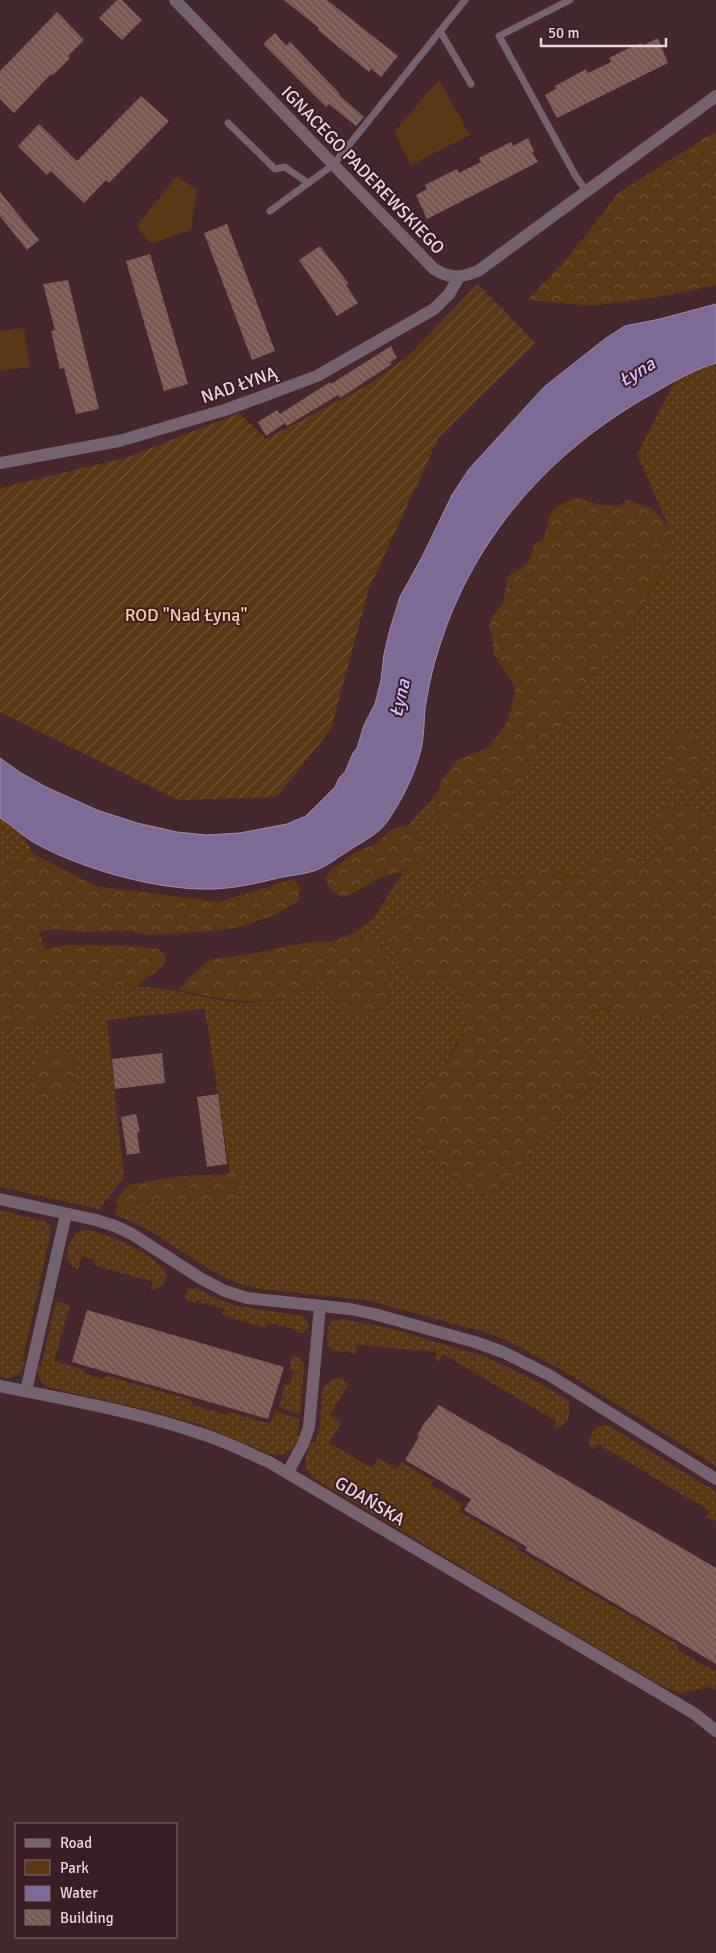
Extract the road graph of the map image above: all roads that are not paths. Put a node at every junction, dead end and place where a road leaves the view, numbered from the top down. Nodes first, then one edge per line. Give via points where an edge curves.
1 (175, 0) edge
2 (465, 0) edge
3 (570, 0) edge
4 (440, 31) junction
5 (471, 84) dead end
6 (716, 96) edge
7 (228, 123) dead end
8 (333, 165) junction
9 (308, 183) junction
10 (587, 192) junction
11 (270, 211) dead end
12 (459, 277) junction
13 (0, 463) edge
14 (0, 1199) edge
15 (66, 1214) junction
16 (320, 1306) junction
17 (0, 1386) edge
18 (26, 1391) junction
19 (288, 1472) junction
20 (716, 1480) edge
21 (694, 1714) junction
22 (716, 1722) edge
23 (716, 1731) edge

1 - 8 street, IGNACEGO PADEREWSKIEGO
2 - 4 lane
3 - 10 lane via 499,36 574,175
4 - 5 lane
4 - 8 lane
6 - 10 street
7 - 9 lane via 276,169 285,167
8 - 9 lane
8 - 12 street, IGNACEGO PADEREWSKIEGO via 434,269 446,276
9 - 11 lane
10 - 12 street via 478,271
12 - 13 street, NAD ŁYNĄ via 449,294 434,309 317,376 226,410 119,442
14 - 15 street
15 - 16 street via 96,1220 132,1234 225,1291 265,1302
15 - 18 street
16 - 19 street via 309,1427
16 - 20 street via 382,1316 502,1352 549,1375
17 - 18 street, GDAŃSKA
18 - 19 street, GDAŃSKA via 189,1429
19 - 21 street, GDAŃSKA
21 - 22 street, GDAŃSKA
21 - 23 street, GDAŃSKA

